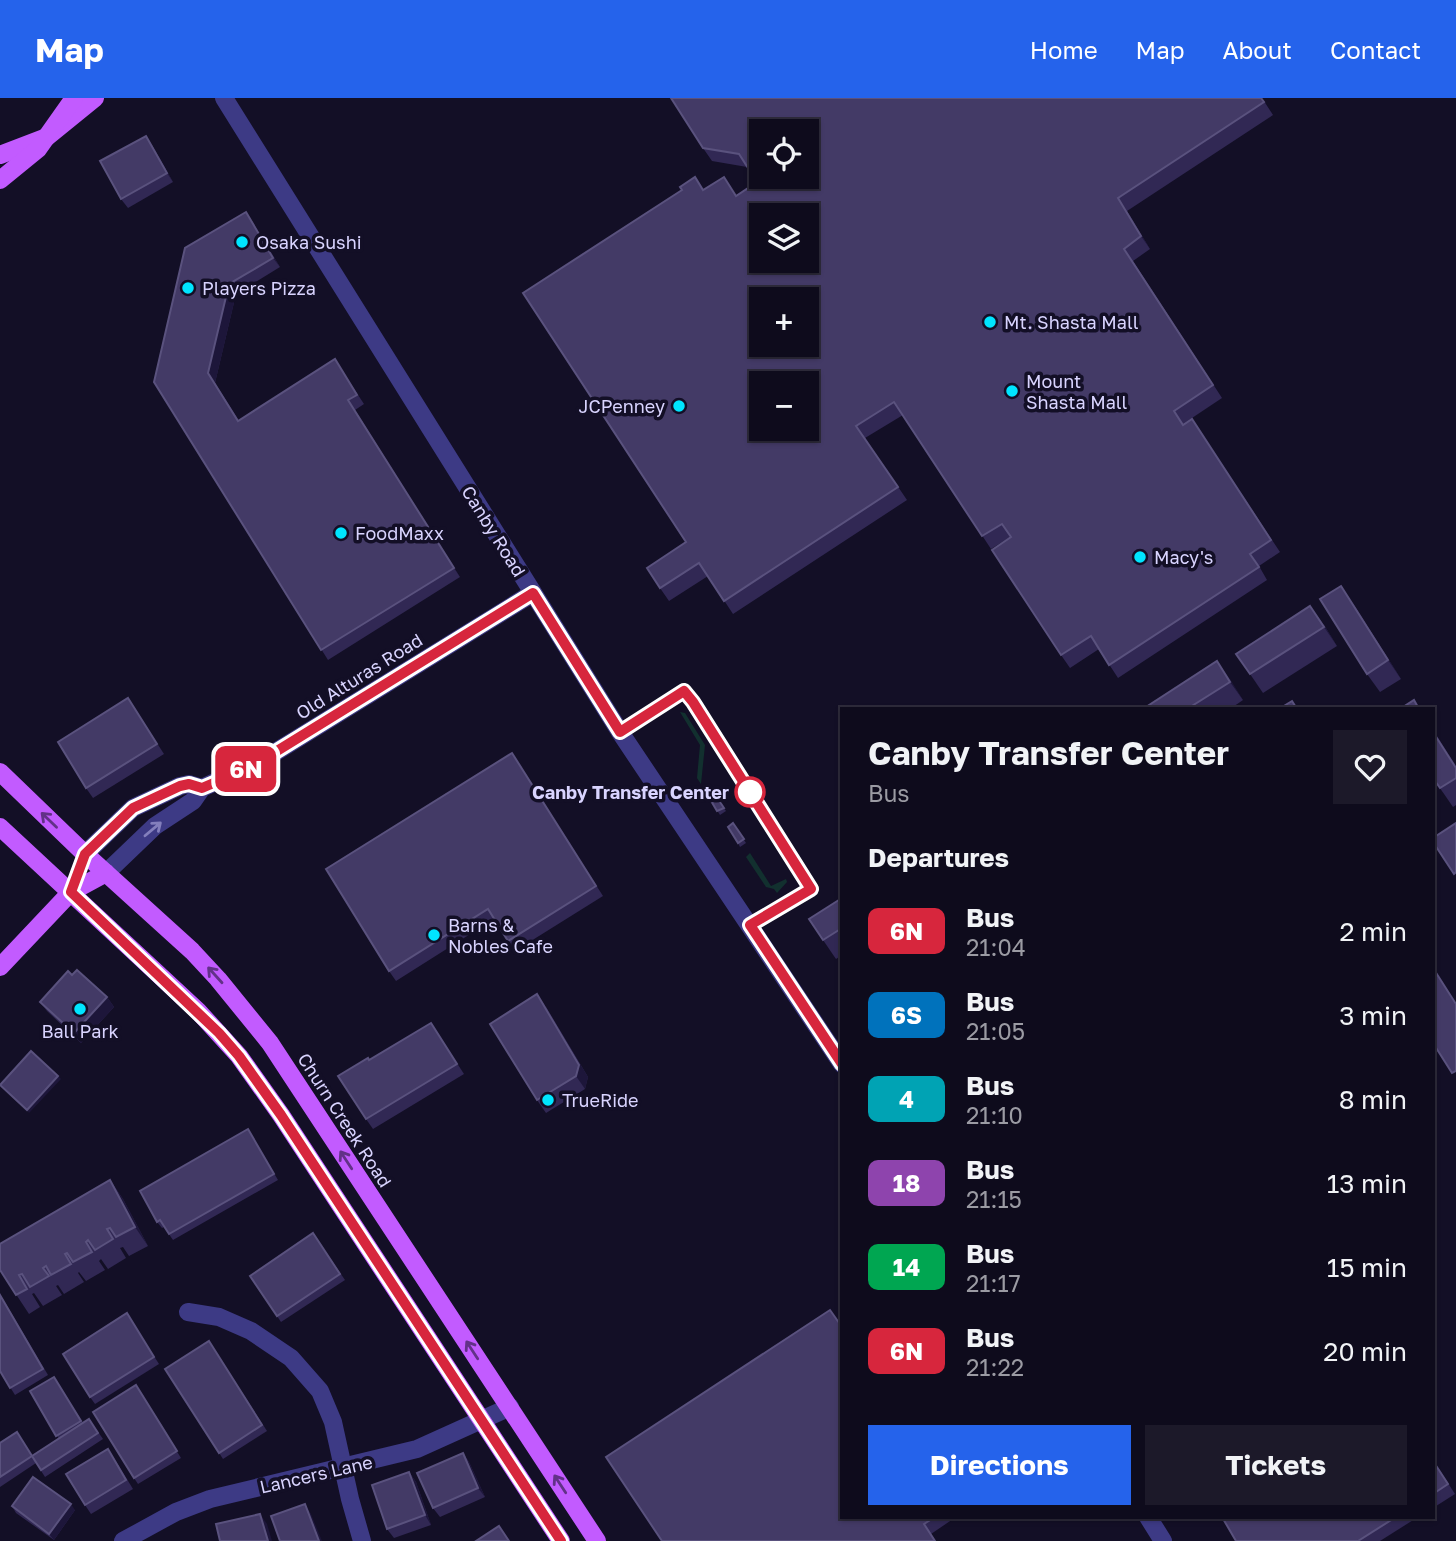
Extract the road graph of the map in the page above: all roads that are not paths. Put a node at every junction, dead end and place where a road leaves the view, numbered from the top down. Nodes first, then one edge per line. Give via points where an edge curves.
1 (74, 98) edge
2 (95, 98) edge
3 (224, 98) edge
4 (47, 137) junction
5 (0, 155) edge
6 (0, 180) edge
7 (533, 593) junction
8 (0, 772) edge
9 (202, 788) junction
10 (0, 827) edge
11 (85, 854) junction
12 (106, 873) junction
13 (71, 892) junction
14 (0, 967) edge
15 (840, 1061) edge
16 (188, 1312) dead end
17 (510, 1407) junction
18 (480, 1420) junction
19 (343, 1468) junction
20 (1149, 1519) edge
21 (123, 1541) edge
22 (362, 1541) edge
23 (561, 1541) edge
24 (597, 1541) edge
25 (1163, 1541) edge

1 - 4 main road
2 - 4 main road
3 - 7 street, Canby Road
4 - 5 main road
4 - 6 main road
7 - 9 street, Old Alturas Road via 261,761
7 - 15 street, Canby Road
11 -> 8 main road, Churn Creek Road
9 - 11 street, Old Alturas Road via 180,786 133,808
12 -> 9 street, Old Alturas Road via 155,826 194,801
10 - 13 main road
11 - 12 main road, Churn Creek Road
11 - 13 main road, Old Alturas Road
12 - 13 main road, Old Alturas Road
17 -> 12 main road, Churn Creek Road via 270,1043 218,979
13 - 14 main road, Old Alturas Road
13 - 18 main road via 198,1011 239,1056
16 - 19 street via 219,1317 251,1331 303,1370 328,1407
17 - 18 street, Lancers Lane
24 -> 17 main road, Churn Creek Road
18 - 19 street, Lancers Lane via 417,1449
18 - 23 main road
19 - 21 street, Lancers Lane via 210,1499
19 - 22 street
20 - 25 street

